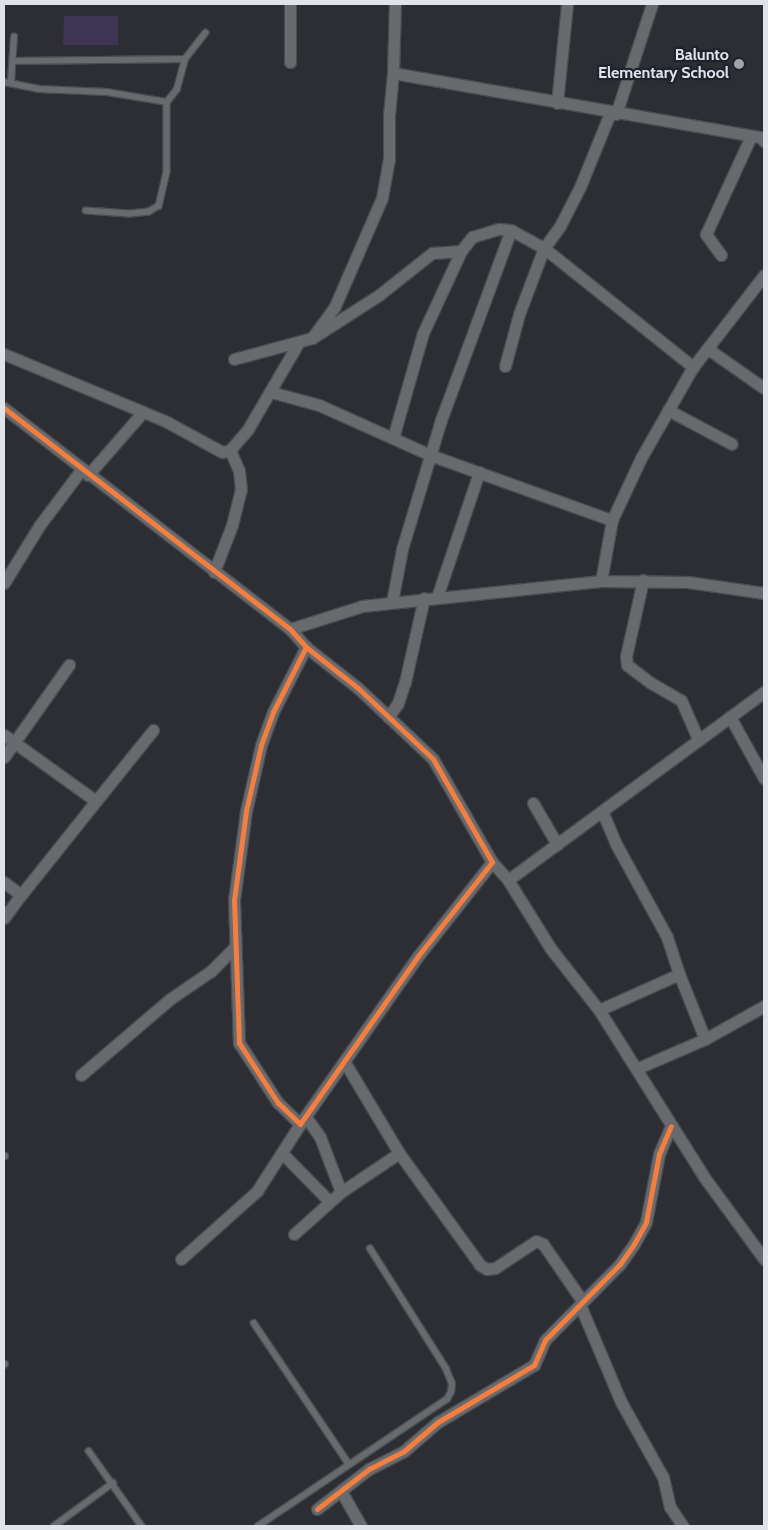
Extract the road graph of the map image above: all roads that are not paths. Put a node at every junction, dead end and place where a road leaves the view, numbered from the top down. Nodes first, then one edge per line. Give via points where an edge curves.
1 (290, 4) edge
2 (395, 4) edge
3 (567, 4) edge
4 (652, 4) edge
5 (205, 33) dead end
6 (14, 37) dead end
7 (185, 59) junction
8 (14, 61) junction
9 (290, 62) dead end
10 (393, 73) junction
11 (4, 82) edge
12 (11, 82) junction
13 (167, 102) junction
14 (557, 102) junction
15 (613, 114) junction
16 (760, 138) edge
17 (86, 211) dead end
18 (511, 230) junction
19 (544, 248) junction
20 (461, 250) junction
21 (720, 255) dead end
22 (764, 275) edge
23 (312, 338) junction
24 (297, 344) junction
25 (708, 349) junction
26 (4, 354) edge
27 (234, 359) dead end
28 (505, 366) dead end
29 (693, 367) junction
30 (764, 388) edge
31 (271, 392) junction
32 (4, 408) edge
33 (668, 410) junction
34 (143, 412) junction
35 (393, 438) junction
36 (732, 444) dead end
37 (230, 450) junction
38 (430, 455) junction
39 (85, 472) junction
40 (479, 472) junction
41 (612, 520) junction
42 (214, 572) junction
43 (643, 580) junction
44 (602, 581) junction
45 (4, 583) edge
46 (764, 593) edge
47 (437, 597) junction
48 (424, 598) junction
49 (392, 602) junction
50 (290, 629) junction
51 (306, 647) junction
52 (69, 665) dead end
53 (764, 692) edge
54 (388, 717) junction
55 (730, 717) junction
56 (153, 730) dead end
57 (4, 735) edge
58 (698, 739) junction
59 (15, 744) junction
60 (4, 757) edge
61 (764, 778) edge
62 (96, 800) junction
63 (533, 803) dead end
64 (602, 811) junction
65 (556, 844) junction
66 (492, 862) junction
67 (508, 880) junction
68 (4, 882) edge
69 (21, 895) junction
70 (4, 918) edge
71 (235, 947) junction
72 (679, 974) junction
73 (764, 1006) edge
74 (599, 1010) junction
75 (705, 1039) junction
76 (344, 1061) junction
77 (638, 1068) junction
78 (81, 1075) dead end
79 (303, 1121) junction
80 (672, 1126) junction
81 (282, 1153) junction
82 (399, 1153) junction
83 (341, 1192) junction
84 (329, 1201) junction
85 (294, 1234) dead end
86 (370, 1249) dead end
87 (181, 1259) dead end
88 (764, 1259) edge
89 (581, 1303) junction
90 (254, 1323) dead end
91 (89, 1450) dead end
92 (349, 1464) junction
93 (113, 1483) junction
94 (341, 1490) junction
95 (317, 1509) dead end
96 (54, 1526) edge
97 (142, 1526) edge
98 (258, 1526) edge
99 (361, 1526) edge
100 (683, 1526) edge

1 - 9 street
2 - 10 street
3 - 14 street
4 - 15 street
5 - 7 lane
6 - 8 lane
7 - 8 lane
7 - 13 lane via 177,89
8 - 12 lane
10 - 14 street
10 - 23 street via 388,116 389,160 384,189 335,306
11 - 12 lane
12 - 13 lane via 39,90 106,92
13 - 17 lane via 167,172 159,206 150,212 129,214
14 - 15 street
15 - 16 street
15 - 19 street via 560,226
16 - 21 street via 706,234
18 - 19 street
18 - 20 street via 491,229 472,237
18 - 38 street
19 - 28 street via 519,314
19 - 29 street
20 - 23 street via 432,253 379,295
20 - 35 street via 423,333
22 - 25 street
23 - 24 street
24 - 27 street via 277,346
24 - 31 street
25 - 29 street
25 - 30 street
26 - 34 street
29 - 33 street
31 - 35 street via 319,405
31 - 37 street via 248,429
32 - 39 street
33 - 36 street
33 - 41 street
34 - 37 street via 222,452
34 - 39 street
35 - 38 street
37 - 42 street via 239,471 241,490
38 - 40 street
38 - 49 street via 402,549
39 - 42 street
39 - 45 street via 39,526
40 - 41 street
40 - 47 street
41 - 44 street
42 - 50 street
43 - 44 street
43 - 46 street via 688,582
43 - 58 street via 626,656 627,665 682,700
44 - 47 street
47 - 48 street
48 - 49 street
48 - 54 street via 405,682 398,703
49 - 50 street via 339,611
50 - 51 street
51 - 54 street via 358,688
51 - 71 street via 273,712 246,811 235,882
52 - 59 street
53 - 55 street
54 - 66 street via 433,759
55 - 58 street
55 - 61 street
56 - 62 street
57 - 59 street
58 - 64 street
59 - 60 street
59 - 62 street
62 - 69 street
63 - 65 street
64 - 65 street
64 - 72 street via 616,844 667,937
65 - 67 street
66 - 67 street
66 - 76 street via 418,956
67 - 74 street via 551,949
68 - 69 street
69 - 70 street
71 - 78 street via 211,971 170,1000
71 - 79 street via 239,1043 278,1104
72 - 74 street via 655,982
72 - 75 street
73 - 75 street
74 - 77 street
75 - 77 street
76 - 79 street
76 - 82 street
77 - 80 street
79 - 81 street
79 - 83 street via 320,1137
80 - 88 street
80 - 89 street via 660,1154 646,1222 620,1264
81 - 84 street
81 - 87 street via 256,1191
82 - 83 street
82 - 89 street via 480,1265 487,1270 495,1268 536,1241 543,1244
83 - 84 street
84 - 85 street
86 - 92 lane via 446,1368 452,1384 446,1399
89 - 94 street via 542,1344 536,1362 530,1367 438,1422 404,1451 370,1469
89 - 100 street via 621,1402 663,1477 670,1507
90 - 92 lane
91 - 93 lane
92 - 98 lane
93 - 96 lane
93 - 97 lane
94 - 95 street
94 - 99 street

